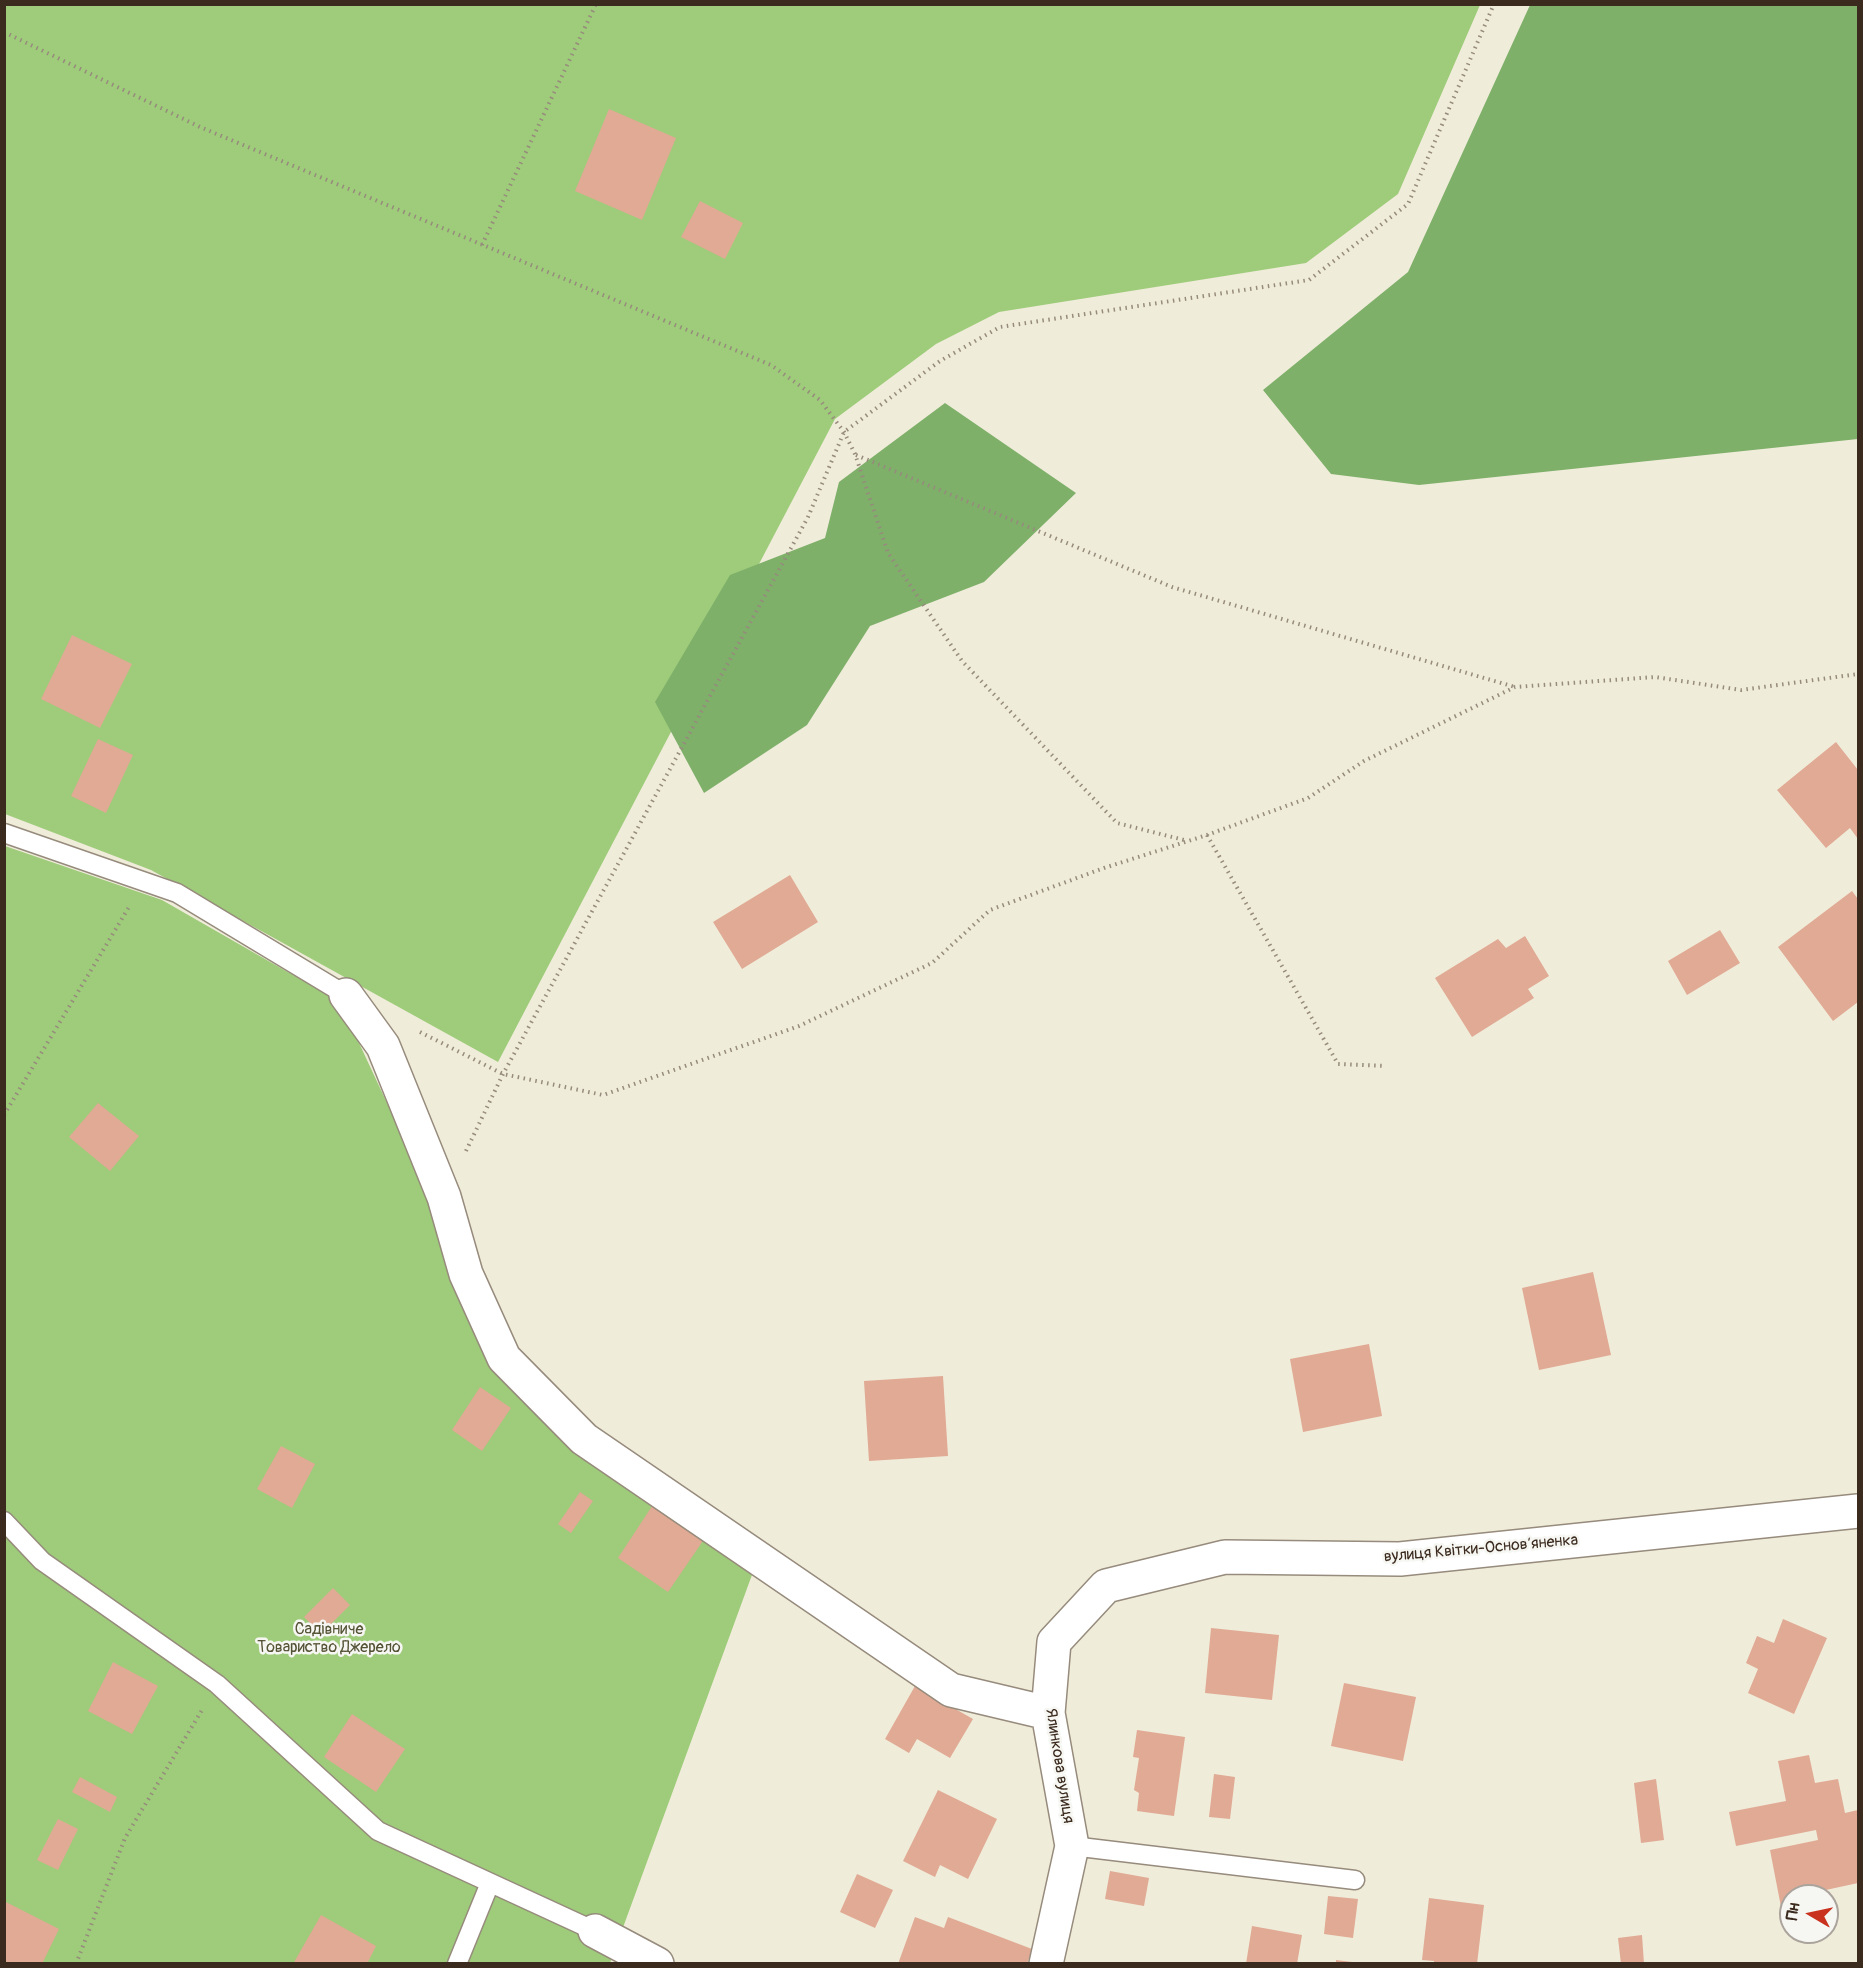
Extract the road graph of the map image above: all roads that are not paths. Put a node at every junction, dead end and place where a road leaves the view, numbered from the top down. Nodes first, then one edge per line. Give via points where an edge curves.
1 (4, 833) edge
2 (346, 995) joint
3 (1858, 1511) edge
4 (4, 1521) edge
5 (1106, 1586) joint
6 (1048, 1713) junction
7 (1072, 1846) junction
8 (1355, 1880) dead end
9 (490, 1883) junction
10 (595, 1931) joint
11 (457, 1964) edge
12 (657, 1964) edge
13 (1046, 1964) edge

1 - 2 lane via 177,893
2 - 6 street via 383,1046 444,1197 466,1274 504,1358 584,1439 951,1690
3 - 5 street, вулиця Квітки-Основʼяненка via 1400,1559 1225,1557
4 - 9 lane via 42,1561 217,1684 378,1831
5 - 6 street, Ялинкова вулиця via 1054,1642
6 - 7 street, Ялинкова вулиця
7 - 8 lane
7 - 13 street, Ялинкова вулиця
9 - 10 lane
9 - 11 lane
10 - 12 street

